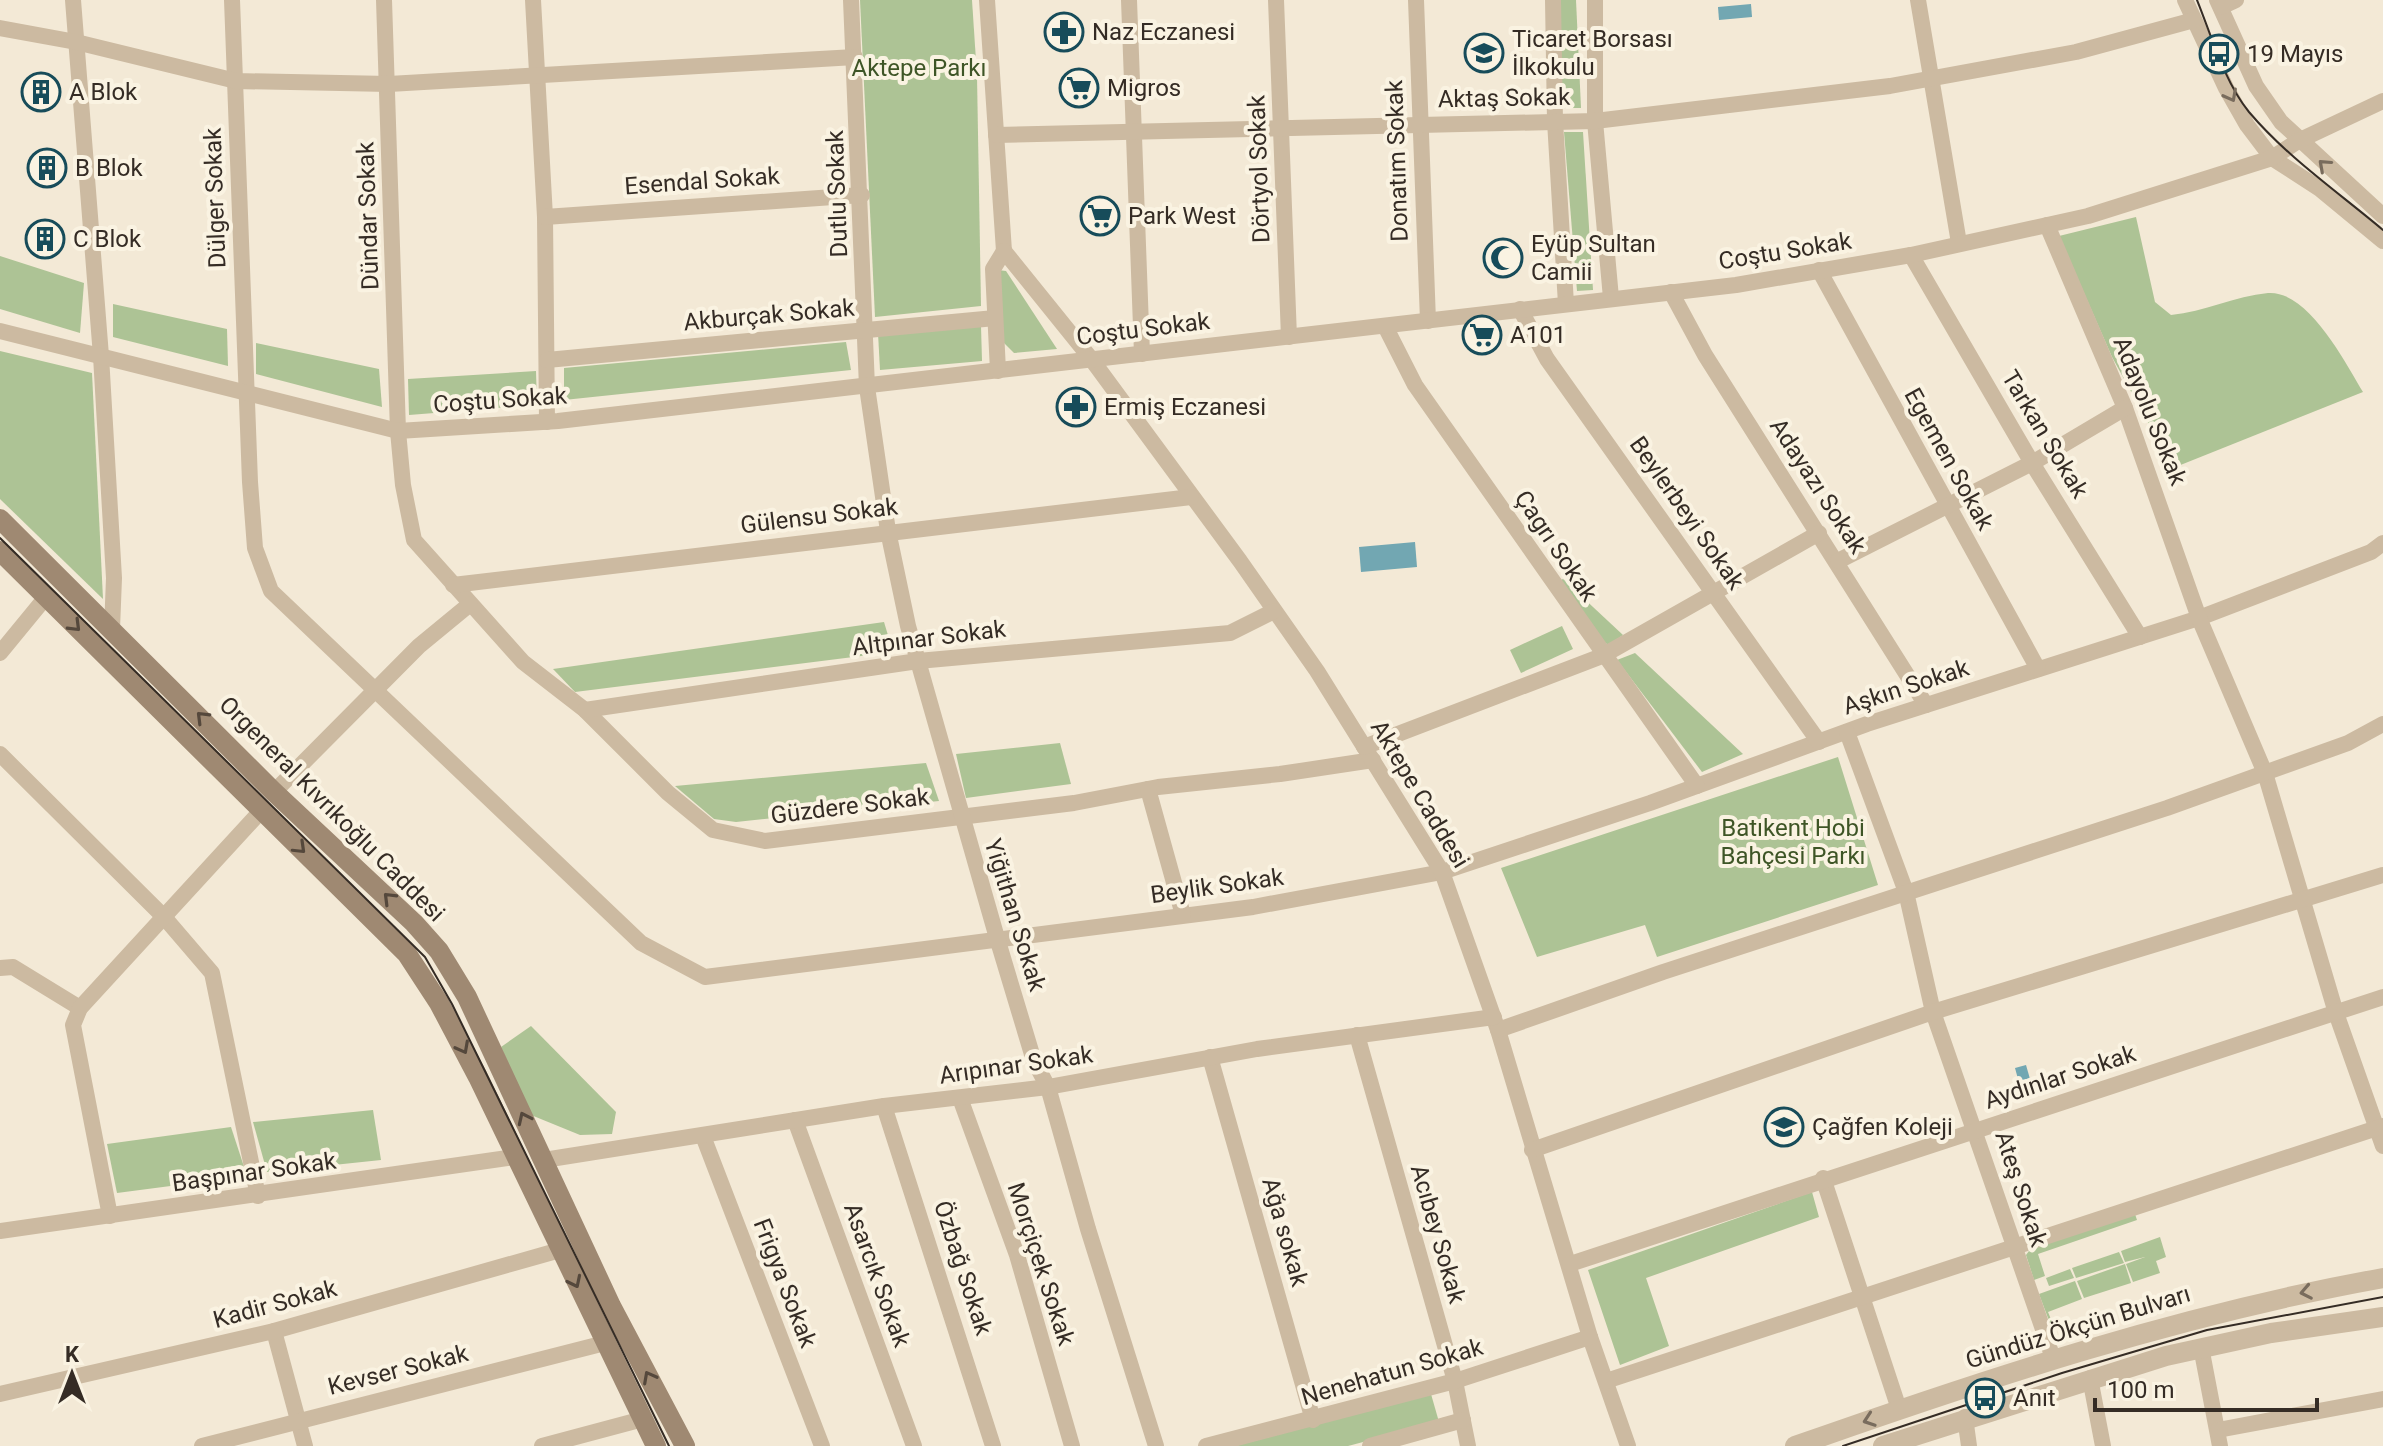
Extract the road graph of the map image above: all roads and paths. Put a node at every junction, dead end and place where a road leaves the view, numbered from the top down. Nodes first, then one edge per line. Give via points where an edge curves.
1 (73, 0) edge
2 (232, 0) edge
3 (384, 0) edge
4 (533, 0) edge
5 (851, 0) edge
6 (987, 0) edge
7 (1129, 0) edge
8 (1276, 0) edge
9 (1416, 0) edge
10 (1553, 0) edge
11 (1595, 0) edge
12 (1918, 0) edge
13 (2185, 0) edge
14 (2225, 2) edge
15 (2194, 20) junction
16 (0, 28) edge
17 (76, 42) junction
18 (855, 57) junction
19 (535, 76) junction
20 (1933, 78) junction
21 (236, 81) junction
22 (389, 84) junction
23 (2383, 101) edge
24 (1555, 121) junction
25 (1595, 121) junction
26 (1418, 123) junction
27 (1283, 126) junction
28 (1135, 130) junction
29 (996, 135) junction
30 (2286, 149) junction
31 (862, 195) junction
32 (2383, 216) edge
33 (545, 217) junction
34 (2047, 225) junction
35 (2383, 241) edge
36 (1959, 243) junction
37 (1004, 251) junction
38 (1911, 255) junction
39 (1819, 270) junction
40 (1671, 292) junction
41 (1611, 298) junction
42 (1566, 304) junction
43 (1520, 309) junction
44 (995, 318) junction
45 (1428, 321) junction
46 (1385, 326) junction
47 (865, 330) junction
48 (0, 331) edge
49 (1289, 337) junction
50 (1142, 354) junction
51 (101, 356) junction
52 (547, 360) junction
53 (1092, 360) junction
54 (998, 371) junction
55 (867, 387) junction
56 (245, 395) junction
57 (2125, 408) junction
58 (547, 422) junction
59 (398, 431) junction
60 (2032, 463) junction
61 (1191, 497) junction
62 (1947, 505) junction
63 (0, 519) edge
64 (888, 531) junction
65 (1819, 533) junction
66 (2383, 543) edge
67 (0, 551) edge
68 (1838, 561) junction
69 (453, 585) junction
70 (1712, 590) junction
71 (46, 597) junction
72 (470, 604) junction
73 (1274, 611) junction
74 (2199, 618) junction
75 (112, 629) junction
76 (2140, 637) junction
77 (0, 653) edge
78 (1602, 656) junction
79 (918, 661) junction
80 (2038, 669) junction
81 (373, 691) junction
82 (1926, 705) junction
83 (585, 710) junction
84 (2383, 724) edge
85 (1847, 732) junction
86 (1819, 742) junction
87 (1369, 753) junction
88 (0, 754) edge
89 (2265, 773) junction
90 (1697, 786) junction
91 (1148, 789) junction
92 (274, 792) junction
93 (261, 811) junction
94 (961, 816) junction
95 (1442, 872) junction
96 (2383, 875) edge
97 (1906, 892) junction
98 (2303, 901) junction
99 (1183, 915) junction
100 (164, 917) junction
101 (997, 938) junction
102 (0, 968) edge
103 (2383, 997) edge
104 (80, 1008) junction
105 (1933, 1012) junction
106 (2336, 1013) junction
107 (1496, 1024) junction
108 (1357, 1035) junction
109 (1210, 1057) junction
110 (1048, 1087) junction
111 (960, 1098) junction
112 (884, 1106) junction
113 (795, 1120) junction
114 (2380, 1127) edge
115 (1977, 1129) junction
116 (703, 1136) junction
117 (2383, 1146) edge
118 (1532, 1150) junction
119 (514, 1157) junction
120 (544, 1160) junction
121 (1823, 1178) junction
122 (258, 1196) junction
123 (110, 1216) junction
124 (0, 1231) edge
125 (2013, 1246) junction
126 (560, 1250) junction
127 (1570, 1264) junction
128 (2383, 1278) edge
129 (1862, 1296) junction
130 (2383, 1317) edge
131 (274, 1331) junction
132 (1590, 1337) junction
133 (605, 1343) junction
134 (2201, 1347) junction
135 (2054, 1361) junction
136 (2090, 1378) junction
137 (1455, 1381) junction
138 (1606, 1381) junction
139 (0, 1394) edge
140 (2383, 1399) edge
141 (1899, 1409) junction
142 (1965, 1417) junction
143 (643, 1419) junction
144 (299, 1420) junction
145 (1313, 1420) junction
146 (1463, 1420) junction
147 (2219, 1438) edge
148 (202, 1446) edge
149 (305, 1446) edge
150 (542, 1446) edge
151 (656, 1446) edge
152 (685, 1446) edge
153 (822, 1446) edge
154 (914, 1446) edge
155 (993, 1446) edge
156 (1072, 1446) edge
157 (1156, 1446) edge
158 (1206, 1446) edge
159 (1370, 1446) edge
160 (1468, 1446) edge
161 (1628, 1446) edge
162 (1795, 1446) edge
163 (1885, 1446) edge
164 (1969, 1446) edge
165 (2103, 1446) edge

1 - 17 street
2 - 21 street, Dülger Sokak
3 - 22 street, Dündar Sokak
4 - 19 street
5 - 18 street, Dutlu Sokak
6 - 29 street
7 - 28 street
8 - 27 street, Dörtyol Sokak
9 - 26 street, Donatım Sokak
10 - 24 street
11 - 25 street
12 - 20 street
13 - 15 street
14 - 30 street
15 - 20 street, Aktaş Sokak via 2076,52
15 -> 30 street via 2247,125
16 - 17 street
17 - 21 street
17 - 51 street
18 - 19 street
18 - 31 street, Dutlu Sokak
19 - 22 street
19 - 33 street
20 - 25 street, Aktaş Sokak
20 - 36 street
21 - 22 street
21 - 56 street, Dülger Sokak
22 - 59 street, Dündar Sokak
23 - 30 street, Coştu Sokak
24 - 25 street, Aktaş Sokak
24 - 26 street, Aktaş Sokak
24 - 42 street
25 - 41 street
26 - 27 street, Aktaş Sokak
26 - 45 street, Donatım Sokak
27 - 28 street, Aktaş Sokak
27 - 49 street, Dörtyol Sokak
28 - 29 street, Aktaş Sokak
28 - 50 street
29 - 37 street
32 -> 30 street
30 - 34 street, Coştu Sokak
30 - 35 street via 2320,189
31 - 33 street, Esendal Sokak
31 - 47 street, Dutlu Sokak
33 - 52 street
34 - 36 street, Coştu Sokak
34 - 57 street, Adayolu Sokak
36 - 38 street, Coştu Sokak
37 - 44 street via 993,269
37 - 53 street, Aktepe Caddesi
38 - 39 street, Coştu Sokak
38 - 60 street, Tarkan Sokak
39 - 40 street, Coştu Sokak
39 - 62 street, Egemen Sokak
40 - 41 street, Coştu Sokak
40 - 65 street, Adayazı Sokak
41 - 42 street, Coştu Sokak
42 - 43 street, Coştu Sokak
43 - 45 street, Coştu Sokak
43 - 70 street, Beylerbeyi Sokak via 1547,359
44 - 47 street, Akburçak Sokak
44 - 54 street
45 - 46 street, Coştu Sokak
46 - 49 street, Coştu Sokak
46 - 78 street, Çagrı Sokak via 1415,385
47 - 52 street, Akburçak Sokak
47 - 55 street, Dutlu Sokak
48 - 51 street, Coştu Sokak
49 - 50 street, Coştu Sokak
50 - 53 street, Coştu Sokak
51 - 56 street, Coştu Sokak
51 - 75 street via 114,578
52 - 58 street
53 - 54 street, Coştu Sokak
53 - 61 street, Aktepe Caddesi
54 - 55 street, Coştu Sokak
55 - 58 street, Coştu Sokak
55 - 64 street, Yiğithan Sokak
56 - 59 street, Coştu Sokak
56 - 81 street, Dülger Sokak via 255,548 271,591
57 - 60 street
57 - 74 street, Adayolu Sokak
58 - 59 street, Coştu Sokak
59 - 69 street, Güzdere Sokak via 414,540
60 - 62 street
60 - 76 street, Tarkan Sokak
61 - 64 street, Gülensu Sokak
61 - 73 street, Aktepe Caddesi
62 - 68 street
62 - 80 street, Egemen Sokak
63 - 75 main road, Orgeneral Kıvrıkoğlu Caddesi
64 - 69 street, Gülensu Sokak
64 - 79 street, Yiğithan Sokak
65 - 68 street, Adayazı Sokak
65 - 70 street, Güzdere Sokak
66 - 74 street, Aşkın Sokak
67 - 71 main road
68 - 82 street, Adayazı Sokak
69 - 72 street, Güzdere Sokak
70 - 78 street, Güzdere Sokak
70 - 86 street, Beylerbeyi Sokak
71 - 77 street
71 -> 93 main road
72 - 81 street
72 - 83 street, Güzdere Sokak via 523,662
73 - 79 street, Altpınar Sokak via 1230,633
73 - 87 street, Aktepe Caddesi
74 - 76 street, Aşkın Sokak
74 - 89 street, Adayolu Sokak
92 -> 75 main road, Orgeneral Kıvrıkoğlu Caddesi
76 - 80 street, Aşkın Sokak
78 - 87 street, Güzdere Sokak
78 - 90 street, Çagrı Sokak
79 - 83 street, Altpınar Sokak
79 - 94 street, Yiğithan Sokak
80 - 82 street, Aşkın Sokak
81 - 92 street
81 - 101 street, Beylik Sokak via 641,943 705,977
82 - 85 street, Aşkın Sokak
83 - 94 street, Güzdere Sokak via 713,830 765,841
84 - 89 street, Arıpınar Sokak via 2348,743
85 - 86 street, Aşkın Sokak
85 - 97 street, Ateş Sokak
86 - 90 street, Aşkın Sokak
87 - 91 street, Güzdere Sokak
87 - 95 street, Aktepe Caddesi
88 - 100 street
89 - 97 street, Arıpınar Sokak
89 - 98 street
90 - 95 street, Aşkın Sokak
91 - 94 street, Güzdere Sokak
91 - 99 street
120 -> 92 main road, Orgeneral Kıvrıkoğlu Caddesi via 467,997 439,951 367,876
93 - 100 street
93 -> 119 main road via 407,954 439,1003
94 - 101 street, Yiğithan Sokak
95 - 99 street, Beylik Sokak
95 - 107 street, Aktepe Caddesi
96 - 98 street
97 - 105 street, Ateş Sokak
97 - 107 street, Arıpınar Sokak
98 - 105 street
98 - 106 street
99 - 101 street, Beylik Sokak
100 - 104 street
100 - 122 street via 212,973
101 - 110 street, Yiğithan Sokak via 1034,1061
102 - 104 street via 13,967
103 - 106 street, Aydınlar Sokak
104 - 123 street via 73,1025
105 - 115 street, Ateş Sokak
105 - 118 street
106 - 114 street
106 - 115 street, Aydınlar Sokak
107 - 108 street, Arıpınar Sokak
107 - 118 street, Aktepe Caddesi
108 - 109 street, Arıpınar Sokak
108 - 137 street, Acıbey Sokak
109 - 110 street, Arıpınar Sokak
109 - 145 street, Ağa sokak
110 - 111 street, Arıpınar Sokak
110 - 157 street, Yiğithan Sokak
111 - 112 street, Arıpınar Sokak
111 - 156 street, Morçiçek Sokak via 1017,1255
112 - 113 street, Arıpınar Sokak
112 - 155 street, Özbağ Sokak
113 - 116 street, Arıpınar Sokak
113 - 154 street, Asarcık Sokak
114 - 117 street
114 - 125 street
115 - 121 street, Aydınlar Sokak
115 - 125 street, Ateş Sokak
116 - 120 street, Arıpınar Sokak
116 - 153 street, Frigya Sokak
118 - 127 street, Aktepe Caddesi
119 - 122 street, Başpınar Sokak
119 - 126 main road
152 -> 120 main road, Orgeneral Kıvrıkoğlu Caddesi via 611,1306
121 - 127 street, Aydınlar Sokak
121 - 129 street
122 - 123 street, Başpınar Sokak
123 - 124 street, Başpınar Sokak
125 - 129 street
125 - 135 street, Ateş Sokak
126 - 131 street, Kadir Sokak
126 -> 133 main road
127 - 132 street, Aktepe Caddesi
128 -> 135 street, Gündüz Ökçün Bulvarı via 2226,1309
129 - 138 street
129 - 141 street
130 - 134 street
131 - 139 street, Kadir Sokak
131 - 144 street
132 - 137 street, Nenehatun Sokak
132 - 138 street, Aktepe Caddesi
133 - 143 main road
133 - 144 street, Kevser Sokak
134 - 136 street
134 - 147 street
135 - 141 street, Gündüz Ökçün Bulvarı
136 - 142 street
136 - 165 street
137 - 145 street, Nenehatun Sokak
137 - 146 street, Acıbey Sokak
138 - 161 street, Aktepe Caddesi
140 - 147 street
141 -> 162 street, Gündüz Ökçün Bulvarı
142 - 163 street
142 - 164 street
143 - 150 street
143 - 151 main road
144 - 148 street, Kevser Sokak
144 - 149 street
145 - 158 street, Nenehatun Sokak
146 - 159 street
146 - 160 street, Acıbey Sokak

